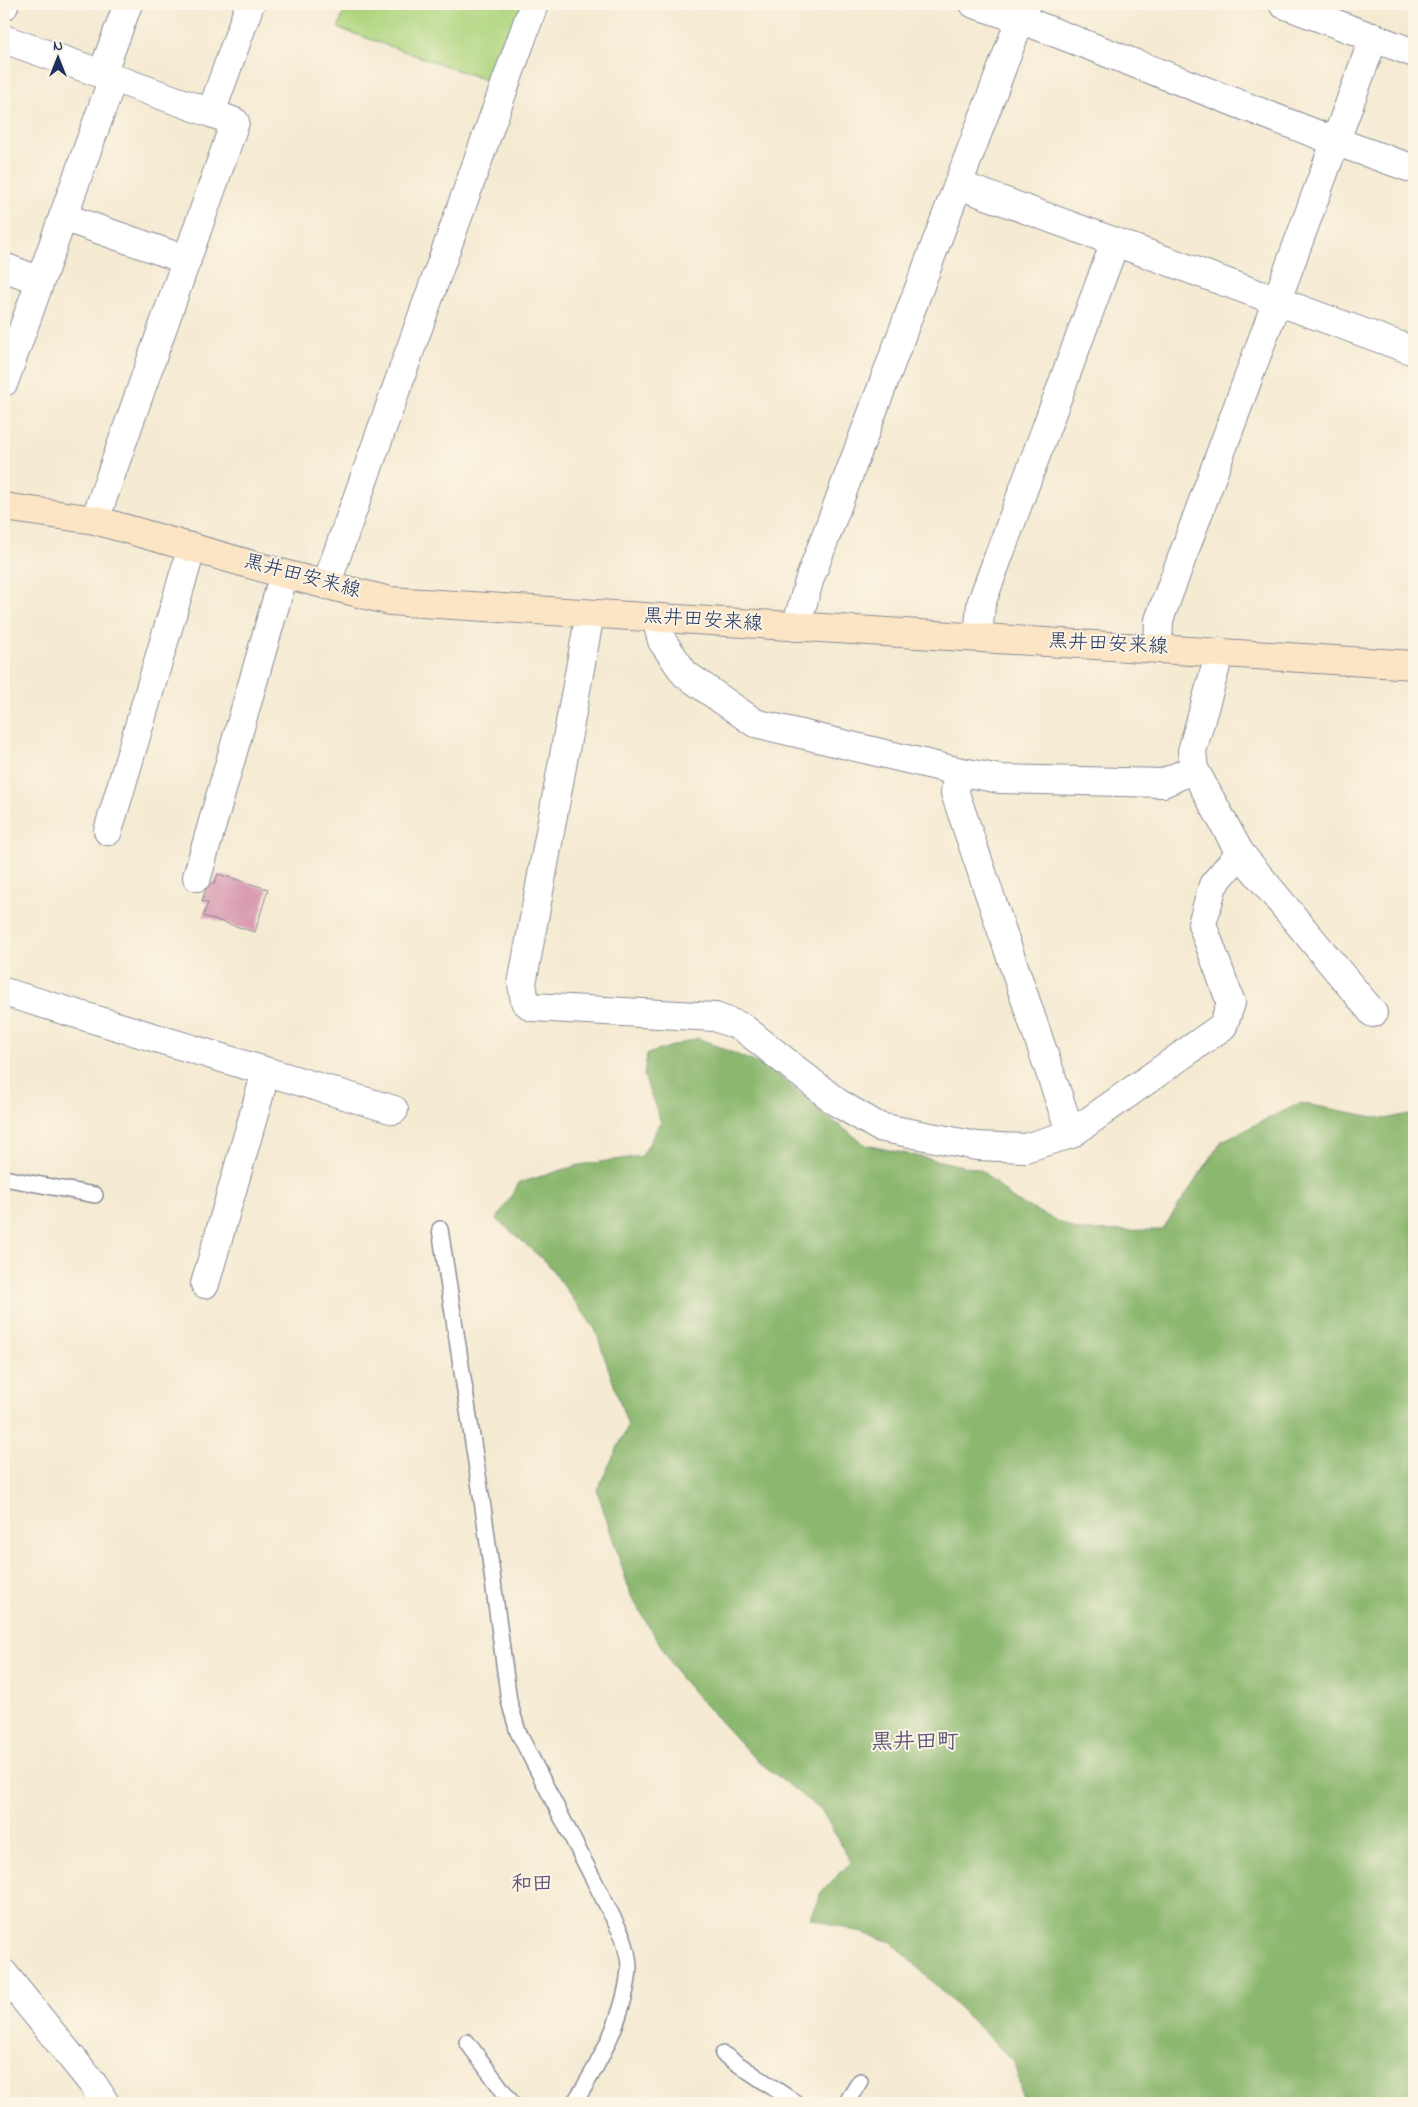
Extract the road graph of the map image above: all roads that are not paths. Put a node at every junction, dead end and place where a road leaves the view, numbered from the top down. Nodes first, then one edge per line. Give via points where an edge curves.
1 (128, 4) edge
2 (250, 4) edge
3 (534, 4) edge
4 (974, 4) edge
5 (1283, 4) edge
6 (1023, 12) edge
7 (1374, 37) junction
8 (4, 39) edge
9 (1413, 48) edge
10 (108, 76) junction
11 (211, 113) junction
12 (1337, 142) junction
13 (1414, 168) edge
14 (959, 185) junction
15 (63, 217) junction
16 (1115, 242) junction
17 (187, 260) junction
18 (4, 267) edge
19 (40, 281) junction
20 (1277, 301) junction
21 (1414, 351) edge
22 (4, 382) edge
23 (4, 508) edge
24 (95, 520) junction
25 (192, 547) junction
26 (284, 574) junction
27 (326, 585) junction
28 (590, 614) junction
29 (656, 618) junction
30 (796, 627) junction
31 (978, 638) junction
32 (1158, 647) junction
33 (1220, 652) junction
34 (1414, 665) edge
35 (1194, 769) junction
36 (957, 772) junction
37 (108, 831) dead end
38 (1240, 852) junction
39 (197, 877) dead end
40 (4, 992) edge
41 (1373, 1013) dead end
42 (266, 1072) junction
43 (394, 1110) dead end
44 (1071, 1134) junction
45 (4, 1178) edge
46 (95, 1195) dead end
47 (440, 1229) dead end
48 (205, 1284) dead end
49 (4, 1974) edge
50 (467, 2042) dead end
51 (723, 2054) dead end
52 (860, 2081) dead end
53 (105, 2103) edge
54 (512, 2103) edge
55 (574, 2103) edge
56 (796, 2103) edge
57 (846, 2103) edge

1 - 10 street
2 - 11 street
3 - 27 street
4 - 6 street
5 - 7 street
6 - 12 street
6 - 14 street
7 - 9 street
7 - 12 street
8 - 10 street
10 - 11 street
10 - 15 street
11 - 17 street via 235,122
12 - 13 street
12 - 20 street
14 - 16 street
14 - 30 street via 810,578
15 - 17 street
15 - 19 street
16 - 20 street
16 - 31 street via 981,604
17 - 24 street
18 - 19 street
19 - 22 street
20 - 21 street
20 - 32 street via 1159,620
23 - 24 main road, 黒井田安来線
24 - 25 main road, 黒井田安来線
25 - 26 main road, 黒井田安来線
25 - 37 street
26 - 27 main road, 黒井田安来線
26 - 39 street
27 - 28 main road, 黒井田安来線 via 390,601
28 - 29 main road, 黒井田安来線
28 - 44 street via 522,984 525,1002 543,1009 716,1017 742,1027 838,1103 879,1127 977,1146 1025,1148
29 - 30 main road, 黒井田安来線
29 - 36 street via 662,642 685,674 754,723
30 - 31 main road, 黒井田安来線
31 - 32 main road, 黒井田安来線
32 - 33 main road, 黒井田安来線
33 - 34 main road, 黒井田安来線
33 - 35 street via 1192,751
35 - 36 street via 1163,783 1000,780
35 - 38 street
36 - 44 street via 954,793
38 - 41 street
38 - 44 street via 1213,885 1202,924 1231,1003 1223,1026
40 - 42 street
42 - 43 street
42 - 48 street
45 - 46 lane
47 - 55 lane via 509,1701 518,1732 628,1952 626,1991 594,2072
49 - 53 street
50 - 54 lane
51 - 56 lane
52 - 57 lane

